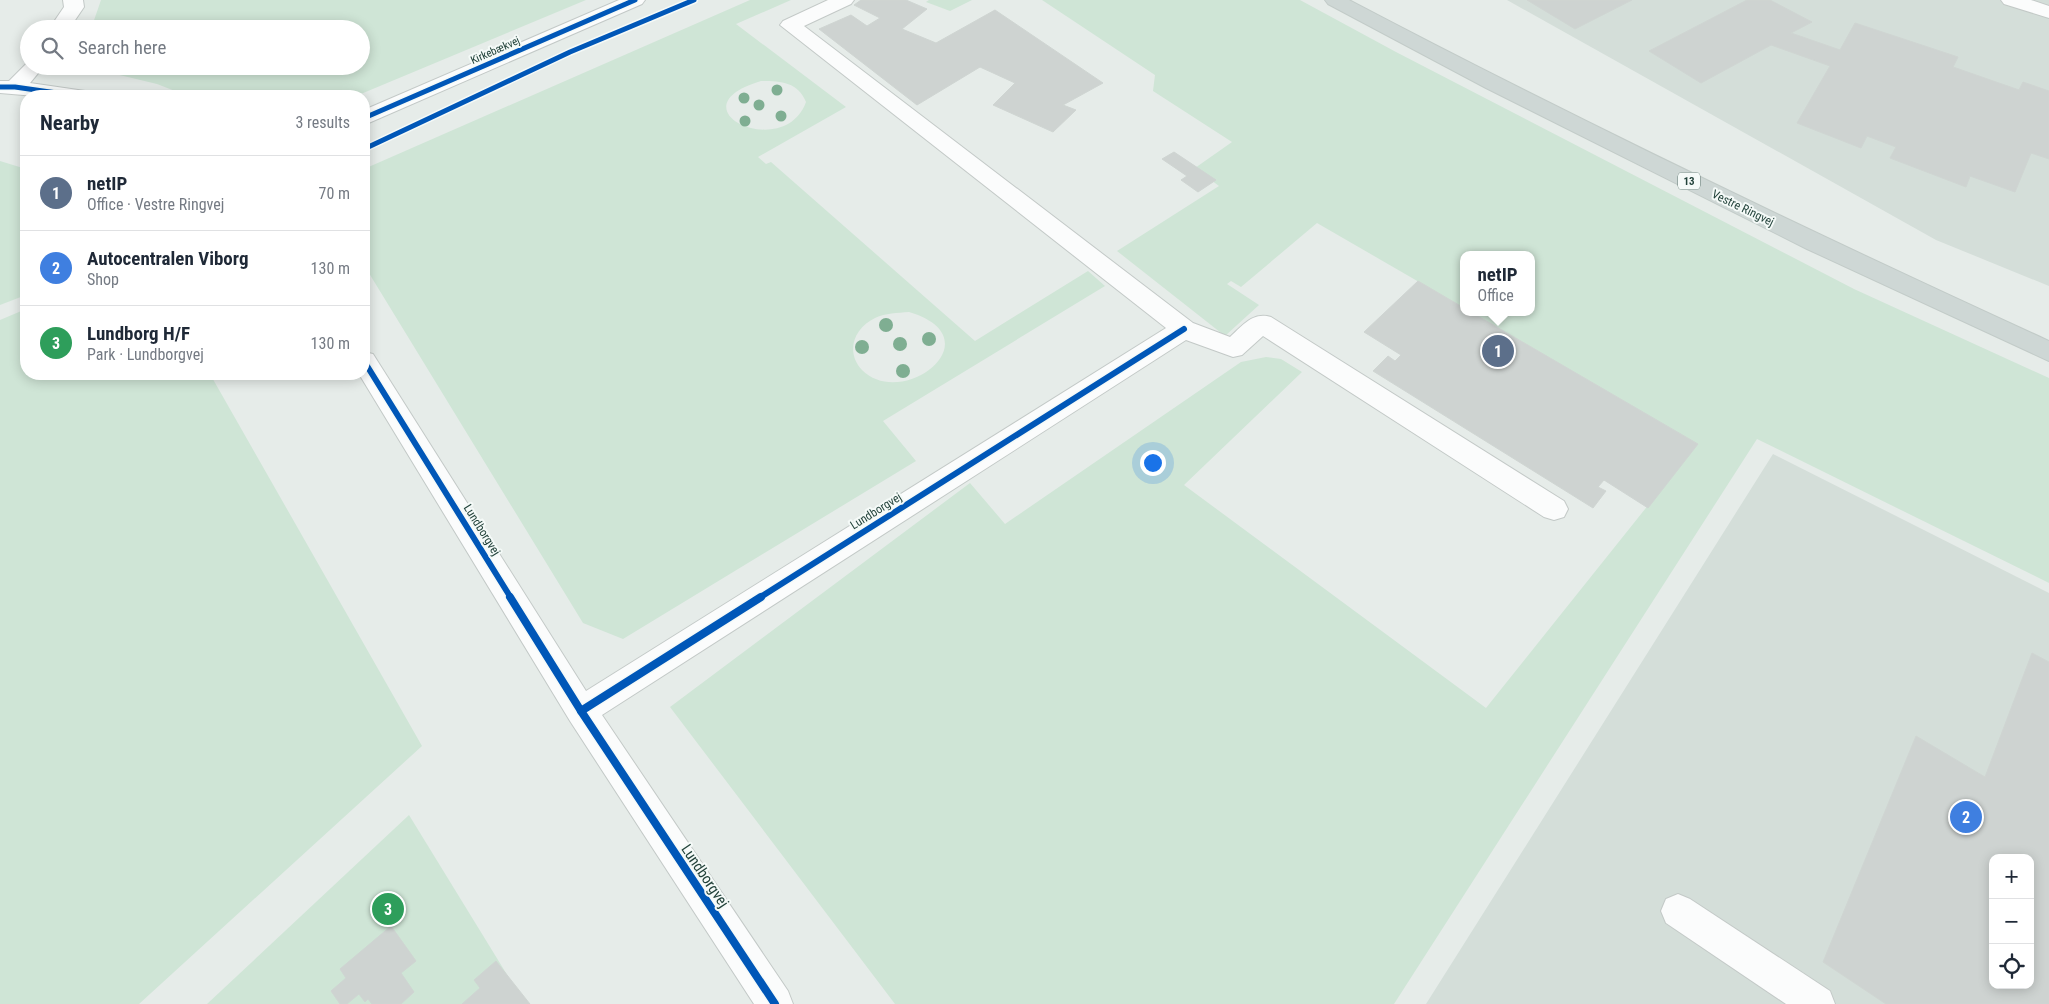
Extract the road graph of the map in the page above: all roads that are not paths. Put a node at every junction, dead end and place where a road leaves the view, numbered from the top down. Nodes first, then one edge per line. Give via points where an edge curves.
1 (73, 0) edge
2 (635, 0) edge
3 (844, 0) edge
4 (1335, 0) edge
5 (2011, 0) edge
6 (2049, 12) edge
7 (65, 20) edge
8 (22, 75) edge
9 (7, 87) edge
10 (31, 90) edge
11 (370, 115) edge
12 (1184, 329) junction
13 (2049, 352) edge
14 (370, 371) edge
15 (1554, 509) dead end
16 (580, 711) junction
17 (1678, 911) dead end
18 (775, 1004) edge
19 (1817, 1004) edge

1 - 7 street via 74,7
2 - 11 street, Kirkebækvej
3 - 12 street via 790,25
4 - 13 main road, Vestre Ringvej / 13 via 1502,89 1815,243
5 - 6 street
8 - 9 street
9 - 10 street
12 - 15 street via 1233,348 1262,322
12 - 16 street, Lundborgvej
14 - 16 street, Lundborgvej
16 - 18 street, Lundborgvej
17 - 19 street

